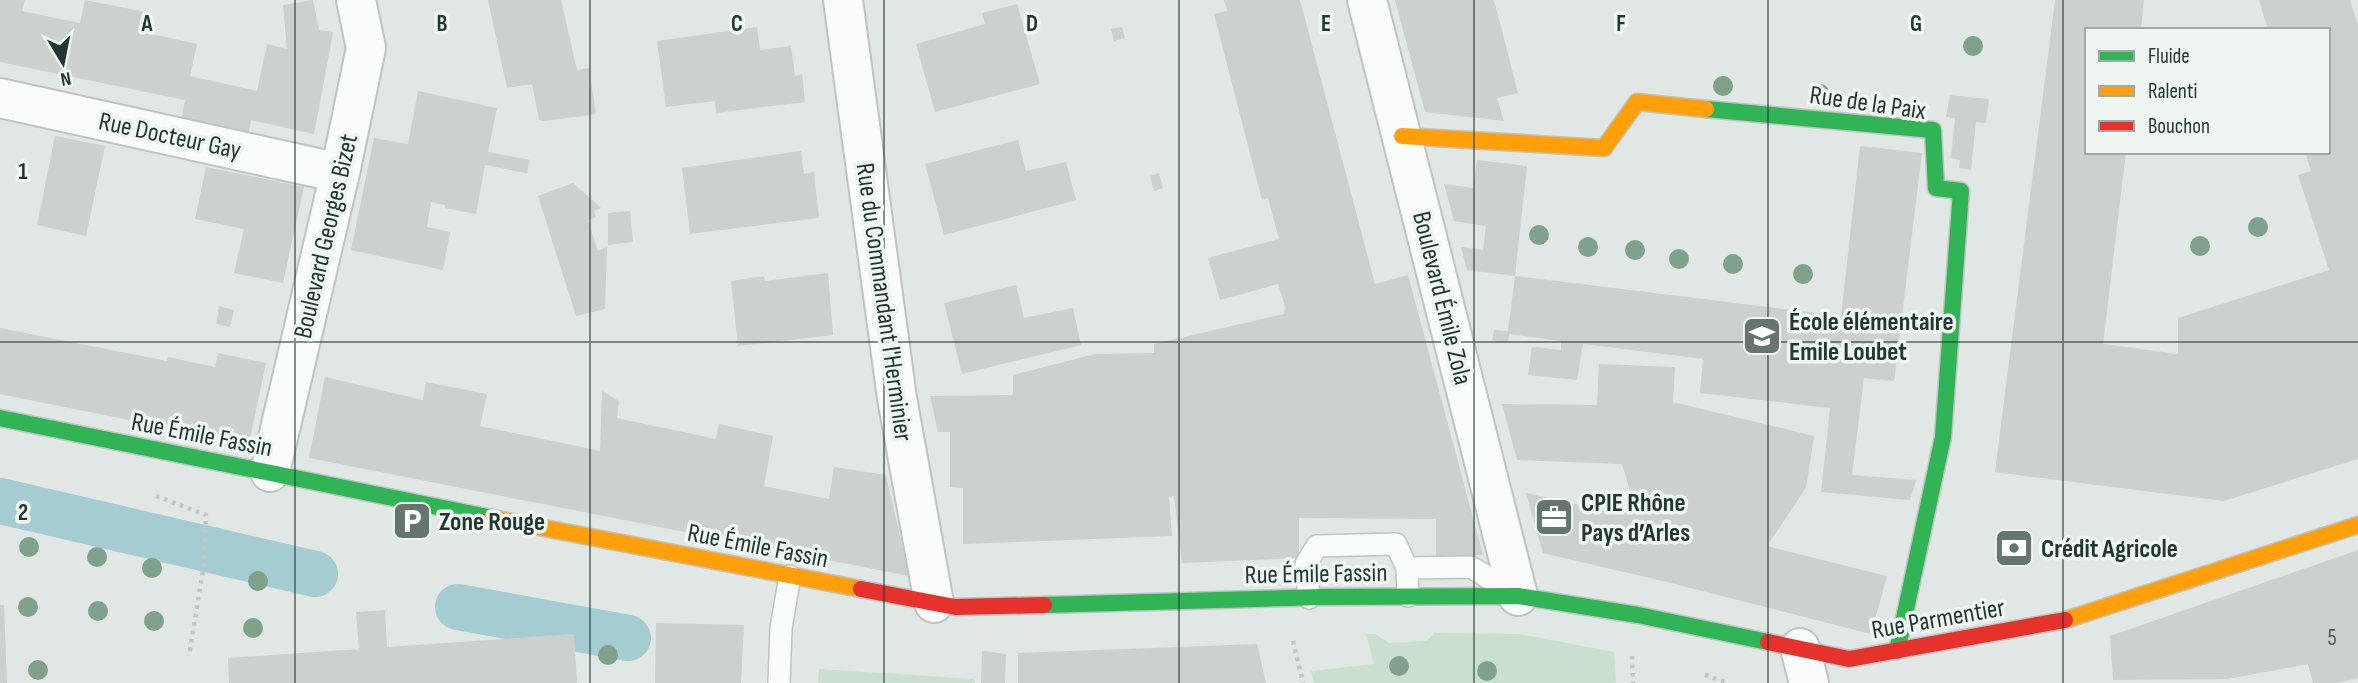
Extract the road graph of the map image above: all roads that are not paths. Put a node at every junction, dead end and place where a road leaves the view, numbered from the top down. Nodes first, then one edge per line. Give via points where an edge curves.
1 (356, 0) edge
2 (843, 0) edge
3 (1367, 0) edge
4 (0, 98) edge
5 (1562, 125) dead end
6 (1402, 136) junction
7 (1551, 145) junction
8 (341, 173) junction
9 (0, 418) edge
10 (270, 472) junction
11 (2358, 525) edge
12 (1407, 568) junction
13 (790, 576) junction
14 (1408, 596) junction
15 (1518, 596) junction
16 (1309, 598) junction
17 (934, 603) junction
18 (1897, 651) junction
19 (1805, 665) edge
20 (1849, 671) edge
21 (779, 683) edge

1 - 8 street, Boulevard Georges Bizet via 366,48
2 - 17 street, Rue du Commandant l'Herminier via 897,398
3 - 6 street, Boulevard Émile Zola
4 - 8 street, Rue Docteur Gay
5 - 7 lane
6 - 7 street, Rue de la Paix
6 - 15 street, Boulevard Émile Zola
7 - 18 street, Rue de la Paix via 1604,148 1637,102 1933,130 1936,188 1961,191 1943,437
8 - 10 street, Boulevard Georges Bizet
9 - 10 street, Rue Émile Fassin
10 - 13 street, Rue Émile Fassin
11 - 18 street, Rue Parmentier via 2063,621
12 - 14 lane
12 - 15 lane via 1471,567
12 - 16 lane via 1396,544 1317,546 1306,564
13 - 17 street, Rue Émile Fassin
13 - 21 lane via 781,628
14 - 15 street, Rue Émile Fassin
14 - 16 street, Rue Émile Fassin
15 - 19 street, Rue Parmentier via 1638,615
16 - 17 street, Rue Émile Fassin via 955,607
18 - 20 street, Rue Parmentier
19 - 20 street, Rue Parmentier

